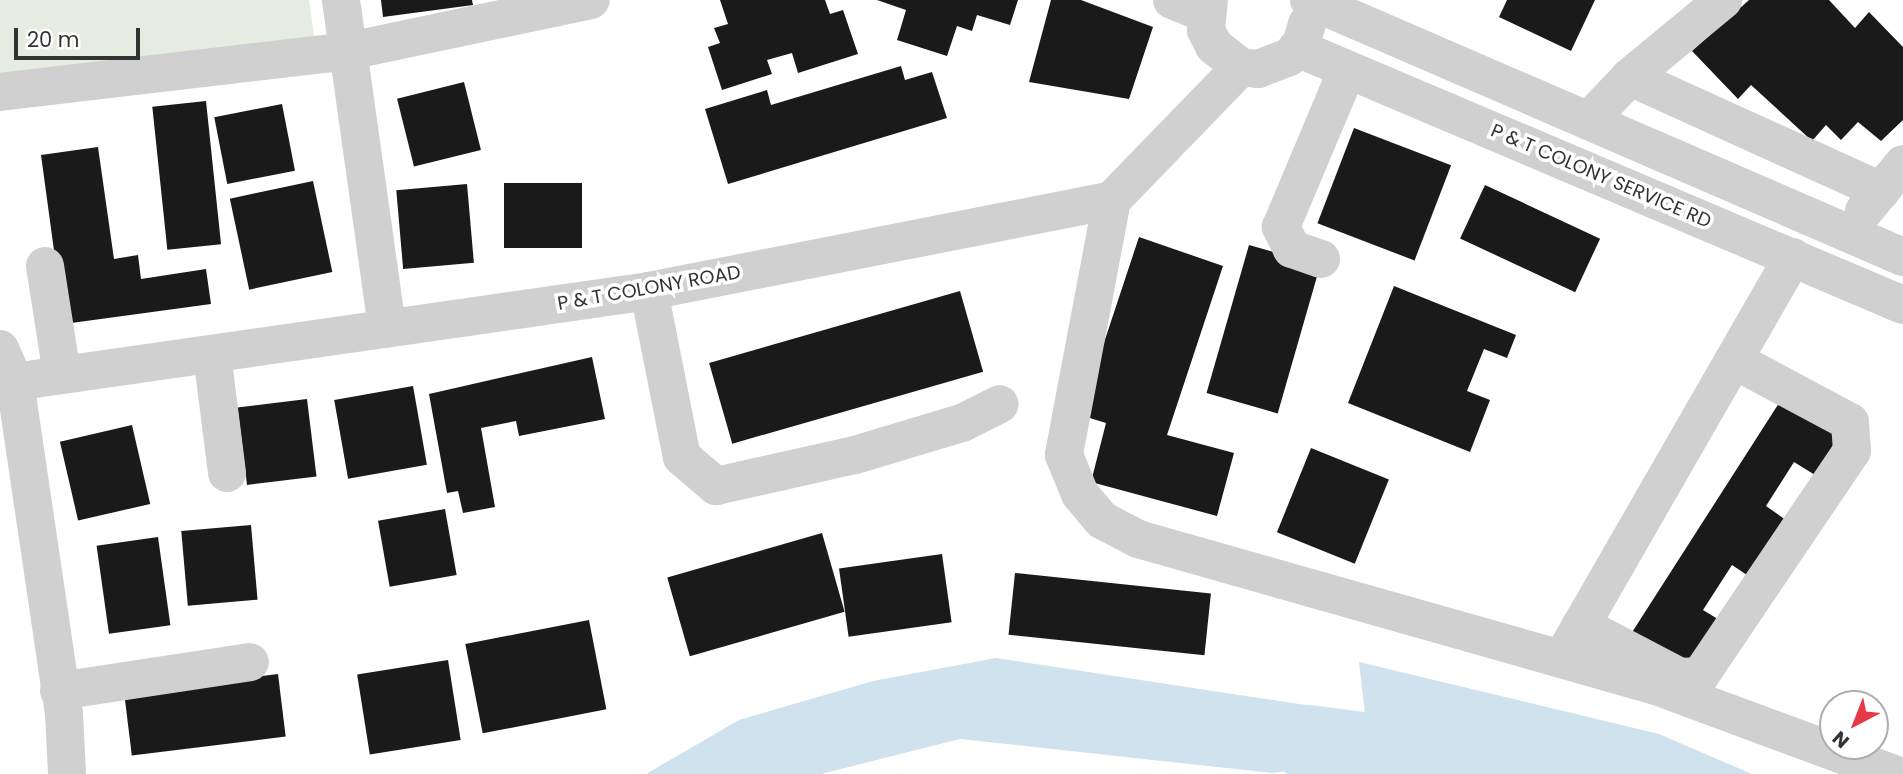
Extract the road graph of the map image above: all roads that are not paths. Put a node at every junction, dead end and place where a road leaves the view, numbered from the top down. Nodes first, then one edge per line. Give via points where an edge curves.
1 (341, 0) edge
2 (591, 0) edge
3 (1304, 0) edge
4 (1310, 0) edge
5 (1723, 0) edge
6 (1195, 4) edge
7 (1297, 48) junction
8 (349, 51) junction
9 (1241, 67) junction
10 (1347, 70) junction
11 (1630, 77) junction
12 (0, 92) edge
13 (1589, 120) junction
14 (1896, 186) edge
15 (1112, 200) junction
16 (1873, 243) edge
17 (1321, 259) dead end
18 (1809, 264) junction
19 (46, 266) dead end
20 (649, 290) junction
21 (1903, 304) edge
22 (387, 329) junction
23 (212, 354) junction
24 (1734, 360) junction
25 (5, 372) edge
26 (62, 376) junction
27 (1000, 404) dead end
28 (227, 473) dead end
29 (1581, 625) junction
30 (1562, 659) junction
31 (250, 662) dead end
32 (59, 691) junction
33 (67, 774) edge
34 (1894, 774) edge

1 - 8 street
2 - 8 street
3 - 7 street via 1307,29
4 - 13 street
5 - 11 street
6 - 9 street via 1214,46
7 - 9 street via 1274,66
7 - 10 street, P & T COLONY SERVICE RD
8 - 12 street
8 - 22 street
9 - 15 street
10 - 17 street via 1282,227 1292,249
10 - 18 street, P & T COLONY SERVICE RD
11 - 13 street
11 - 14 street
13 - 16 street
14 - 16 street
15 - 20 street, P & T COLONY ROAD
15 - 30 street via 1064,455 1080,494 1102,520 1138,539
16 - 18 street
18 - 21 street, P & T COLONY SERVICE RD
18 - 24 street
19 - 26 street
20 - 22 street, P & T COLONY ROAD
20 - 27 street via 682,457 716,485 855,455 962,423
22 - 23 street, P & T COLONY ROAD
23 - 26 street, P & T COLONY ROAD
23 - 28 street
24 - 29 street
24 - 29 street via 1850,422 1852,451 1700,676 1680,677
25 - 26 street, P & T COLONY ROAD
25 - 32 street
29 - 30 street
30 - 34 street via 1656,686
31 - 32 street
32 - 33 street

